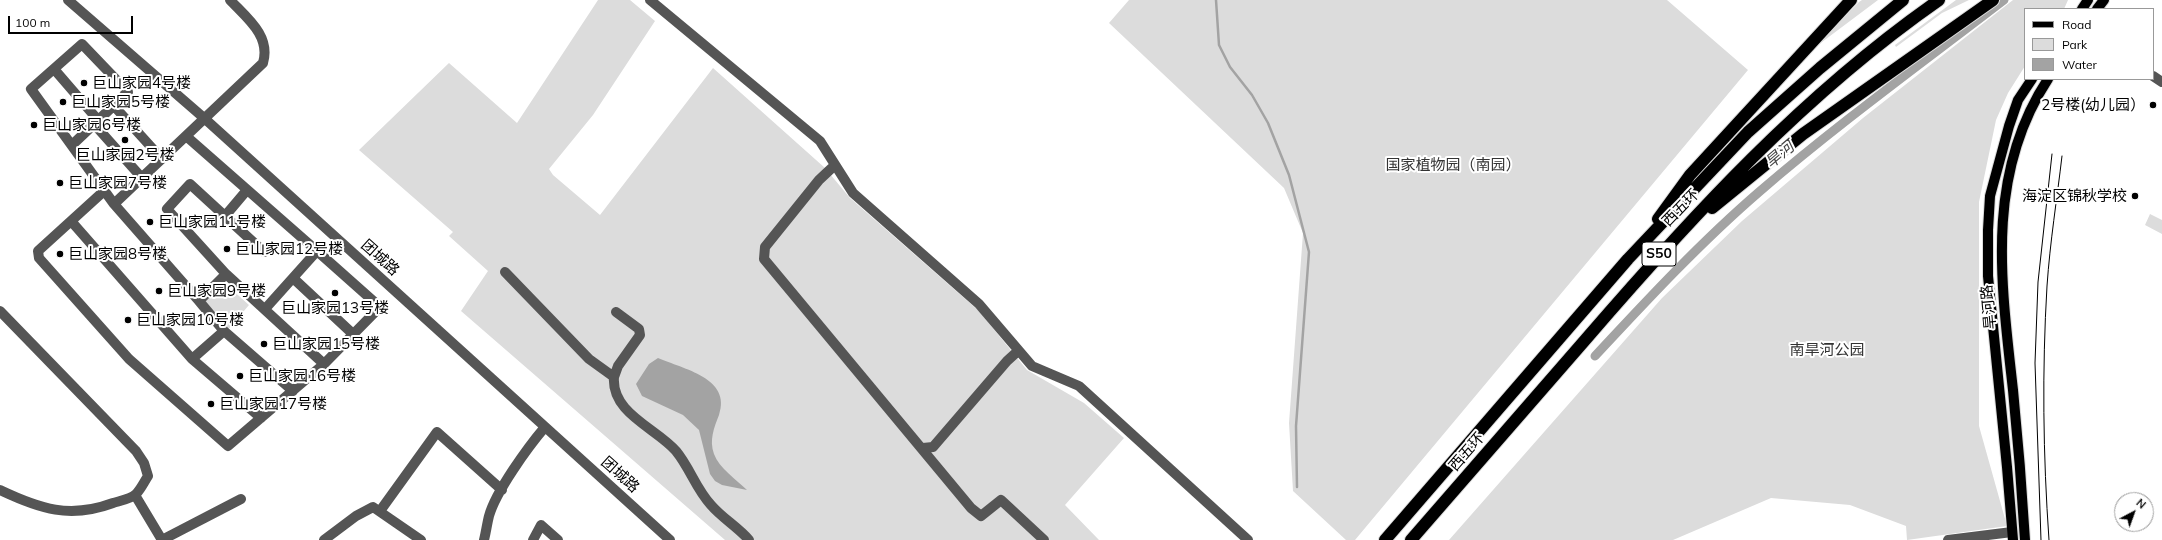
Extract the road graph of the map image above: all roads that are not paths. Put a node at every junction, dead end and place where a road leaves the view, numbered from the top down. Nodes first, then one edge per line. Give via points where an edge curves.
1 (68, 0) edge
2 (230, 0) edge
3 (650, 0) edge
4 (1851, 0) edge
5 (1903, 0) edge
6 (1939, 0) edge
7 (1993, 0) edge
8 (2104, 0) edge
9 (2098, 8) edge
10 (54, 69) junction
11 (2031, 80) edge
12 (2047, 80) edge
13 (114, 106) junction
14 (204, 118) junction
15 (96, 122) junction
16 (186, 136) junction
17 (72, 145) junction
18 (162, 159) junction
19 (835, 165) junction
20 (142, 178) junction
21 (248, 190) junction
22 (104, 191) junction
23 (114, 204) junction
24 (225, 216) junction
25 (71, 221) junction
26 (1671, 241) junction
27 (317, 251) junction
28 (264, 252) dead end
29 (1628, 259) junction
30 (505, 272) dead end
31 (226, 274) junction
32 (293, 278) junction
33 (198, 301) junction
34 (265, 309) junction
35 (0, 310) edge
36 (616, 312) dead end
37 (224, 331) junction
38 (354, 335) junction
39 (1018, 351) junction
40 (192, 359) junction
41 (324, 364) junction
42 (614, 377) junction
43 (293, 391) junction
44 (261, 418) junction
45 (545, 427) junction
46 (923, 448) junction
47 (0, 490) edge
48 (502, 490) junction
49 (135, 495) junction
50 (241, 499) dead end
51 (380, 511) junction
52 (2012, 535) edge
53 (324, 540) edge
54 (421, 540) edge
55 (484, 540) edge
56 (533, 540) edge
57 (558, 540) edge
58 (670, 540) edge
59 (750, 540) edge
60 (1044, 540) edge
61 (1248, 540) edge
62 (1385, 540) edge
63 (1412, 540) edge
64 (1948, 540) edge
65 (2025, 540) edge

1 - 14 street, 团城路
2 - 14 street via 259,31 266,54 263,63
3 - 19 street via 820,141
4 - 29 highway via 1690,175
5 - 29 highway, 西五环 / S50 via 1820,68 1748,132
6 - 26 highway, 西五环 / S50 via 1833,82 1762,147
7 - 26 highway via 1804,134
8 - 9 main road
10 - 13 street via 82,44 128,92
10 - 15 street
10 - 17 street via 31,89
11 - 52 main road, 旱河路 via 2018,100 2009,126 1990,196 1988,230 1988,276 2008,467
12 - 65 main road, 旱河路 via 2020,131 2006,191 2001,230 2001,275 2021,473
13 - 15 street
13 - 18 street
14 - 16 street
14 - 45 street, 团城路
15 - 17 street
15 - 20 street
16 - 18 street
16 - 21 street
17 - 22 street
18 - 20 street
19 - 39 street via 853,193 979,304
19 - 46 street via 819,180 764,247 764,260 896,420
20 - 23 street
21 - 24 street
21 - 27 street
22 - 23 street
22 - 25 street
23 - 33 street
24 - 28 street
24 - 31 street via 190,184 167,209
25 - 40 street
25 - 44 street via 38,251 39,258 129,359 228,446
26 - 63 highway, 西五环 / S50
27 - 32 street
27 - 38 street via 380,307
29 - 62 highway, 西五环 / S50
30 - 42 street via 589,359
31 - 33 street
31 - 34 street
32 - 34 street
32 - 38 street
33 - 37 street
34 - 41 street
35 - 49 street via 136,451 144,463 148,476
36 - 42 street via 639,329 640,335 618,366
37 - 40 street
37 - 43 street
38 - 41 street
39 - 46 street via 933,447
39 - 61 street via 1032,366 1079,386
40 - 44 street
41 - 43 street
42 - 59 street via 615,390 628,411 676,451 712,507
43 - 44 street
45 - 48 street via 530,445
45 - 58 street, 团城路
46 - 60 street via 981,516 1001,500
47 - 49 street via 30,504 55,511 76,512 96,510
48 - 51 street via 437,432
48 - 55 street via 489,515
49 - 50 street via 162,540
51 - 53 street via 373,507 356,516
51 - 54 street
52 - 64 street via 1996,533
56 - 57 street via 541,525

